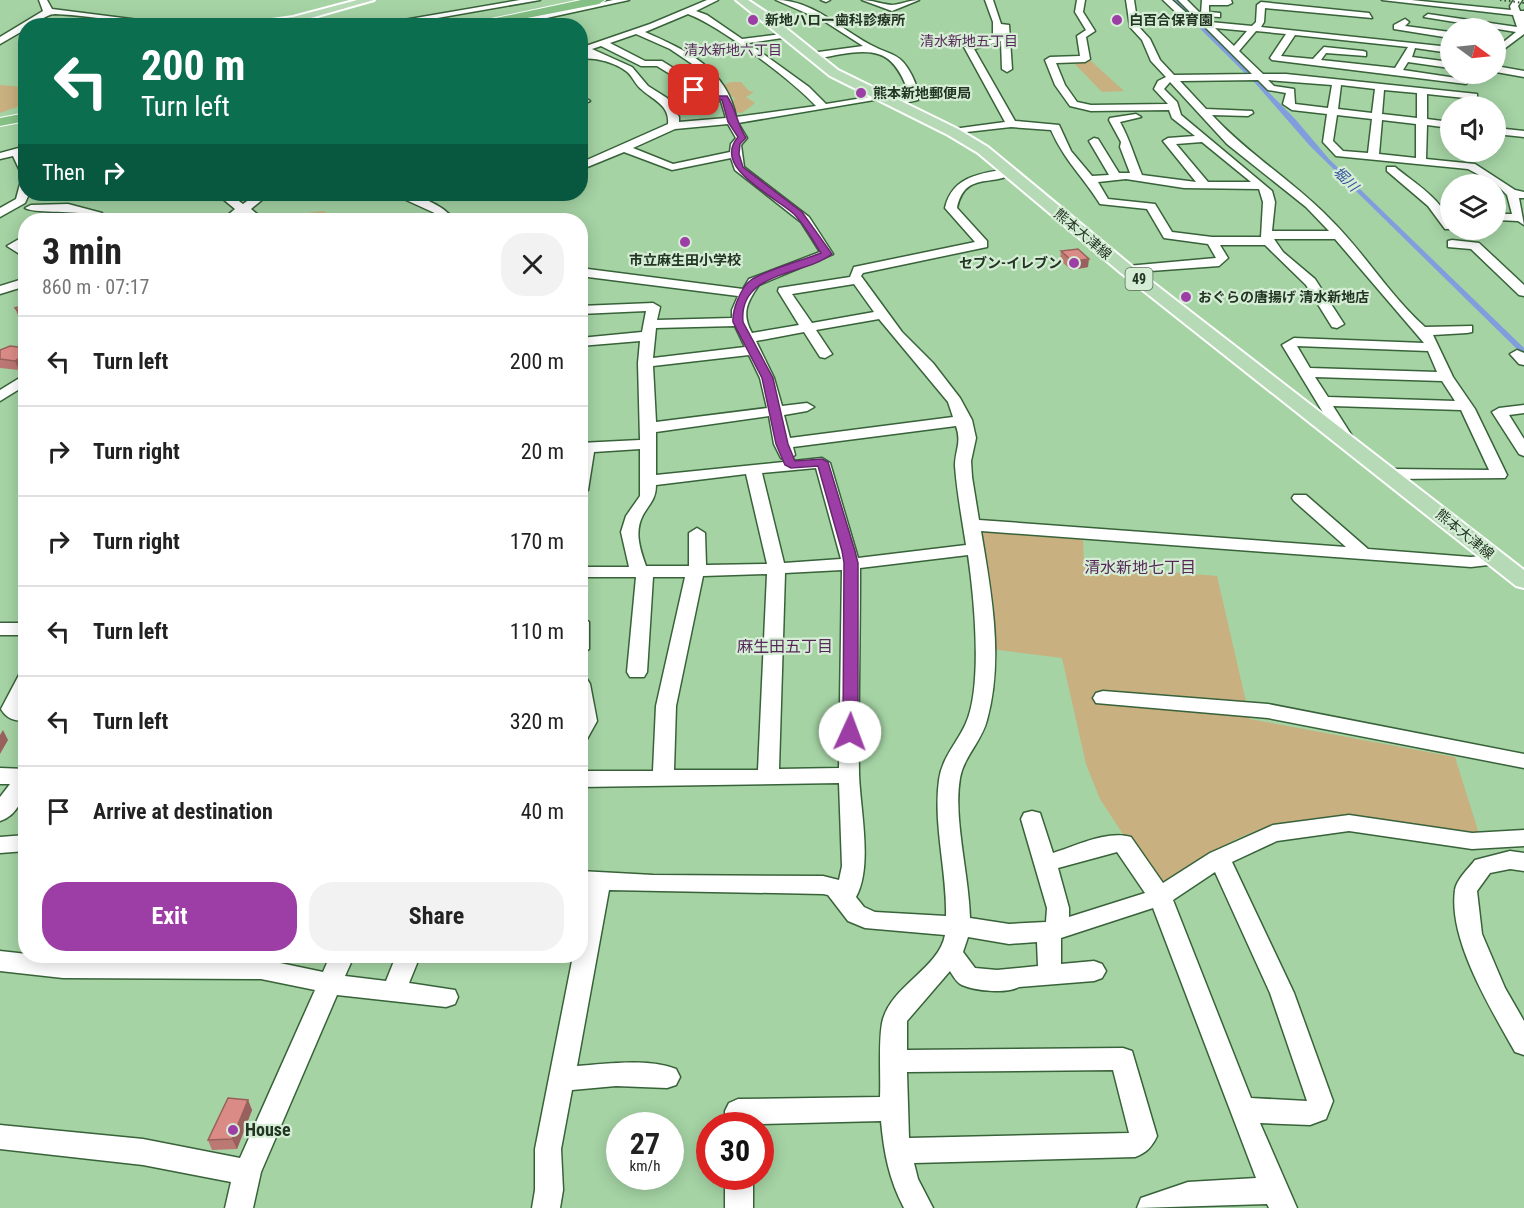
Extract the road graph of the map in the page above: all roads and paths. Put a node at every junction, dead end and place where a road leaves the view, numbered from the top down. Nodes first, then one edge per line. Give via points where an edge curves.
1 (43, 0) edge
2 (369, 0) edge
3 (561, 0) edge
4 (580, 0) edge
5 (599, 0) edge
6 (625, 0) edge
7 (714, 0) edge
8 (741, 0) edge
9 (780, 0) edge
10 (915, 0) edge
11 (1081, 0) edge
12 (1130, 0) edge
13 (1167, 0) edge
14 (1182, 0) edge
15 (1380, 0) edge
16 (1386, 0) edge
17 (1518, 0) edge
18 (874, 1) edge
19 (1227, 2) edge
20 (534, 5) edge
21 (991, 5) edge
22 (51, 11) junction
23 (688, 11) junction
24 (1520, 13) edge
25 (1261, 15) junction
26 (1228, 16) junction
27 (1428, 17) dead end
28 (39, 18) edge
29 (112, 18) edge
30 (304, 18) edge
31 (434, 18) edge
32 (481, 18) edge
33 (506, 18) edge
34 (535, 18) edge
35 (1319, 19) dead end
36 (1194, 25) dead end
37 (1210, 25) junction
38 (1228, 26) junction
39 (1387, 27) dead end
40 (1331, 28) junction
41 (1373, 28) junction
42 (1254, 29) junction
43 (18, 30) edge
44 (636, 31) junction
45 (1523, 31) edge
46 (1292, 32) junction
47 (1440, 33) edge
48 (786, 34) junction
49 (0, 41) edge
50 (601, 42) junction
51 (740, 42) junction
52 (1414, 45) junction
53 (1506, 45) edge
54 (870, 46) junction
55 (1510, 46) junction
56 (588, 48) edge
57 (1506, 48) edge
58 (1440, 49) edge
59 (588, 50) edge
60 (1323, 50) junction
61 (1236, 53) junction
62 (593, 54) junction
63 (1363, 54) junction
64 (588, 55) edge
65 (811, 56) junction
66 (1266, 58) junction
67 (1406, 59) junction
68 (1315, 62) junction
69 (1440, 64) edge
70 (1356, 66) junction
71 (1007, 69) dead end
72 (1397, 71) junction
73 (1506, 71) edge
74 (1524, 74) edge
75 (1259, 76) junction
76 (1440, 77) edge
77 (1172, 78) junction
78 (1342, 82) junction
79 (1380, 86) junction
80 (1422, 91) junction
81 (1449, 96) edge
82 (724, 98) junction
83 (888, 101) junction
84 (824, 107) junction
85 (1175, 107) junction
86 (1091, 108) junction
87 (1139, 108) junction
88 (1206, 112) junction
89 (1332, 112) junction
90 (1249, 113) dead end
91 (18, 117) edge
92 (1377, 117) junction
93 (1083, 118) dead end
94 (0, 120) edge
95 (732, 122) junction
96 (1422, 122) junction
97 (1011, 124) junction
98 (1440, 124) edge
99 (673, 126) junction
100 (1506, 131) edge
101 (953, 132) junction
102 (1524, 134) edge
103 (1202, 139) junction
104 (1094, 141) dead end
105 (624, 148) junction
106 (18, 151) edge
107 (735, 154) junction
108 (0, 156) edge
109 (1373, 158) junction
110 (1421, 162) junction
111 (1471, 162) edge
112 (588, 164) edge
113 (1471, 166) junction
114 (1391, 169) dead end
115 (1009, 172) junction
116 (1115, 176) junction
117 (1137, 177) junction
118 (1089, 180) junction
119 (1205, 186) junction
120 (1262, 186) junction
121 (1513, 198) edge
122 (231, 201) edge
123 (254, 201) edge
124 (415, 201) edge
125 (18, 203) joint
126 (1432, 204) junction
127 (1440, 204) edge
128 (31, 208) junction
129 (242, 210) junction
130 (0, 213) edge
131 (30, 213) edge
132 (96, 213) edge
133 (238, 213) edge
134 (247, 213) edge
135 (442, 213) edge
136 (1440, 214) edge
137 (1506, 218) edge
138 (1522, 220) edge
139 (1337, 235) junction
140 (1267, 238) junction
141 (1212, 241) junction
142 (1452, 244) dead end
143 (827, 254) junction
144 (1127, 270) junction
145 (588, 273) edge
146 (856, 276) junction
147 (18, 284) edge
148 (0, 290) edge
149 (1524, 292) edge
150 (747, 293) junction
151 (588, 310) edge
152 (882, 315) junction
153 (738, 322) junction
154 (1337, 324) dead end
155 (806, 328) junction
156 (1467, 329) dead end
157 (649, 330) junction
158 (1421, 331) junction
159 (588, 341) edge
160 (751, 344) junction
161 (1433, 347) junction
162 (825, 354) dead end
163 (645, 363) junction
164 (1304, 372) junction
165 (1446, 377) junction
166 (18, 384) edge
167 (0, 398) edge
168 (1324, 401) junction
169 (807, 407) dead end
170 (1467, 408) junction
171 (1524, 409) edge
172 (774, 412) junction
173 (1499, 412) junction
174 (964, 420) junction
175 (647, 436) junction
176 (1346, 439) junction
177 (782, 444) junction
178 (588, 447) edge
179 (1524, 451) edge
180 (791, 465) junction
181 (753, 469) junction
182 (1391, 474) junction
183 (648, 481) junction
184 (1300, 498) dead end
185 (973, 525) junction
186 (698, 533) dead end
187 (976, 549) junction
188 (1363, 554) junction
189 (1497, 559) junction
190 (851, 563) junction
191 (776, 568) junction
192 (588, 572) edge
193 (642, 572) junction
194 (696, 572) junction
195 (1524, 581) edge
196 (0, 629) edge
197 (18, 629) edge
198 (637, 672) dead end
199 (18, 695) edge
200 (1103, 698) dead end
201 (18, 714) edge
202 (1524, 761) edge
203 (849, 775) junction
204 (0, 776) edge
205 (18, 777) edge
206 (663, 777) junction
207 (768, 777) junction
208 (588, 779) edge
209 (18, 788) edge
210 (0, 813) edge
211 (1032, 819) dead end
212 (1524, 838) edge
213 (18, 844) edge
214 (0, 845) edge
215 (1218, 859) junction
216 (1058, 860) dead end
217 (1524, 862) edge
218 (590, 881) edge
219 (844, 896) junction
220 (1160, 897) junction
221 (958, 926) junction
222 (1053, 930) junction
223 (949, 952) junction
224 (0, 961) edge
225 (338, 963) edge
226 (405, 963) edge
227 (578, 963) edge
228 (1094, 971) dead end
229 (1051, 976) junction
230 (328, 983) junction
231 (394, 991) junction
232 (446, 998) dead end
233 (1524, 1044) edge
234 (893, 1061) junction
235 (667, 1077) dead end
236 (561, 1079) junction
237 (893, 1109) junction
238 (1242, 1110) junction
239 (738, 1112) edge
240 (0, 1137) edge
241 (897, 1151) junction
242 (248, 1172) junction
243 (739, 1190) edge
244 (1279, 1199) edge
245 (239, 1208) edge
246 (546, 1208) edge
247 (739, 1208) edge
248 (919, 1208) edge
249 (1152, 1208) edge

1 - 22 street via 45,9
2 - 30 main road
3 - 20 street via 527,6
4 - 20 highway
5 - 33 highway
6 - 34 street
7 - 23 street
8 - 48 main road, 熊本大津線 / 49
9 - 54 street via 827,20
10 - 18 street via 895,7
11 - 86 street via 1079,12 1091,31 1081,36 1085,58 1050,60 1060,85 1074,104
12 - 77 street via 1134,27
13 - 36 street
14 - 37 street
15 - 41 street
16 - 24 street
17 - 24 street via 1514,6
19 - 26 street
19 - 26 street via 1205,2 1205,14
20 - 31 street
20 - 32 highway
21 - 71 street via 1001,11 1006,27
21 - 97 street via 997,22 997,41 969,47
22 - 28 street
22 - 29 street
23 - 44 street
23 - 51 street via 704,17
24 - 45 street
25 - 40 street
25 - 41 street via 1261,5
25 - 42 street
26 - 38 street
27 - 45 street
35 - 40 street
37 - 38 street
37 - 61 street
38 - 42 street
39 - 47 street via 1402,25
40 - 41 street
40 - 41 street
40 - 46 street
40 - 60 street
41 - 52 street
41 - 63 street
42 - 46 street
42 - 61 street
43 - 49 street
44 - 50 street
44 - 82 street via 673,47 708,70
45 - 55 street
46 - 66 street
48 - 51 street
48 - 65 main road, 熊本大津線 / 49
50 - 56 street
50 - 82 street via 644,64 659,63 671,69 691,82 704,99
51 - 84 street via 806,88
52 - 58 street
52 - 67 street
53 - 55 street
54 - 65 street
54 - 83 street via 901,65 915,98
55 - 57 street
59 - 62 street
60 - 63 street
60 - 68 street
61 - 66 street
61 - 75 street
62 - 64 street
62 - 99 street via 629,69 645,88 664,100 674,117
63 - 70 street
65 - 83 main road, 熊本大津線 / 49 via 834,73
66 - 68 street
67 - 69 street
67 - 72 street
68 - 70 street
70 - 72 street
70 - 78 street
72 - 76 street
73 - 74 street
75 - 77 street
75 - 78 street
75 - 89 street via 1271,88 1291,91 1288,104 1292,107
77 - 85 street via 1159,88
77 - 88 street
78 - 79 street
78 - 89 street
79 - 80 street
79 - 92 street
80 - 81 street
80 - 96 street
82 - 95 street
83 - 84 street
83 - 101 main road, 熊本大津線 / 49
84 - 95 street
85 - 87 street
85 - 103 street via 1176,116
86 - 87 street
86 - 93 street via 1092,118
87 - 117 street via 1147,117 1114,120
88 - 90 street
88 - 139 street via 1231,142 1310,205
89 - 92 street
89 - 109 street via 1328,142 1340,154
91 - 94 highway
92 - 96 street
92 - 109 street
95 - 99 street
95 - 107 street via 742,138 736,144
96 - 98 street
96 - 110 street
97 - 101 street
97 - 118 street via 1058,122 1066,152
99 - 105 street
100 - 102 street
101 - 115 main road, 熊本大津線 / 49
103 - 119 street via 1168,141
103 - 120 street
104 - 116 street
105 - 107 street via 672,167
105 - 112 street
106 - 108 street
107 - 143 street via 739,168 805,220
109 - 110 street
110 - 113 street
111 - 113 street
113 - 121 street
114 - 126 street
115 - 144 main road, 熊本大津線 / 49
115 - 146 street via 972,180 957,189 953,197 951,208 983,244 858,270
116 - 117 street
116 - 118 street
117 - 119 street
118 - 141 street via 1104,202 1151,206 1171,237
119 - 120 street
120 - 140 street via 1271,196 1263,226
121 - 138 street
122 - 129 street
123 - 129 street
124 - 135 street
125 - 128 street
125 - 130 street
126 - 127 street
126 - 136 street
128 - 131 street
128 - 132 street via 68,207
129 - 133 street
129 - 134 street
137 - 138 street
139 - 140 street
139 - 158 street
140 - 141 street
140 - 154 street via 1311,283
141 - 144 street via 1222,260
142 - 149 street via 1475,246
143 - 146 street via 838,268
143 - 150 street via 764,277 754,282
144 - 176 main road, 熊本大津線 / 49
145 - 150 street
146 - 152 street
146 - 155 street via 784,291
147 - 148 street
150 - 153 street via 739,308
151 - 157 street via 651,306
152 - 155 street
152 - 174 street via 942,382
153 - 157 street
153 - 160 street
155 - 160 street
155 - 162 street
156 - 158 street
157 - 159 street
157 - 163 street
158 - 161 street
160 - 163 street
160 - 172 street via 767,378
161 - 164 street via 1294,342 1288,345
161 - 165 street
163 - 175 street
164 - 165 street
164 - 168 street
165 - 170 street
166 - 167 street
168 - 170 street
168 - 176 street
169 - 172 street
170 - 173 street
170 - 182 street via 1499,475
171 - 173 street
172 - 175 street
172 - 177 street
173 - 179 street
174 - 177 street
174 - 185 street via 968,438 964,477
175 - 178 street
175 - 183 street
176 - 182 main road, 熊本大津線 / 49
177 - 180 street
180 - 181 street
180 - 190 street via 822,462
181 - 183 street
181 - 191 street
182 - 189 main road, 熊本大津線 / 49
183 - 193 street via 648,497 630,525 630,539
184 - 188 street
185 - 187 street
185 - 188 street
186 - 194 street
187 - 190 street
187 - 221 street via 984,604 984,679 977,722 959,751 950,777 948,804
188 - 189 street via 1471,562
189 - 195 main road, 熊本大津線 / 49
190 - 191 street
190 - 203 street
191 - 194 street
191 - 207 street
192 - 193 street
193 - 194 street
193 - 198 street
194 - 206 street via 666,706
196 - 197 street
199 - 201 street via 11,709
200 - 202 street via 1271,712
203 - 207 street
203 - 219 street via 853,866
204 - 205 street
206 - 207 street
206 - 208 street
209 - 210 street
211 - 222 street via 1058,908
212 - 215 street via 1472,841 1349,823 1273,833
213 - 214 street
215 - 220 street
215 - 238 street via 1282,993 1320,1101 1317,1111 1310,1113
216 - 220 street via 1123,843
217 - 233 street via 1510,860 1483,866 1466,889 1470,934 1495,993
218 - 219 street via 823,885 835,887
219 - 221 street via 855,914 873,921
220 - 222 street
220 - 238 street
221 - 222 street via 1009,934
221 - 223 street via 955,944
222 - 229 street
223 - 229 street via 968,977 1007,981
223 - 234 street via 895,1020
224 - 230 street via 63,968 261,969
225 - 230 street
226 - 231 street
227 - 236 street
228 - 229 street
230 - 231 street
230 - 242 street
231 - 232 street
234 - 237 street
234 - 241 street via 1123,1059 1144,1136 1135,1145
235 - 236 street
236 - 246 street via 548,1149
237 - 239 street
237 - 241 street
238 - 244 street
240 - 242 street via 144,1152
241 - 248 street via 905,1183
242 - 245 street
243 - 247 street
244 - 249 street via 1188,1195

